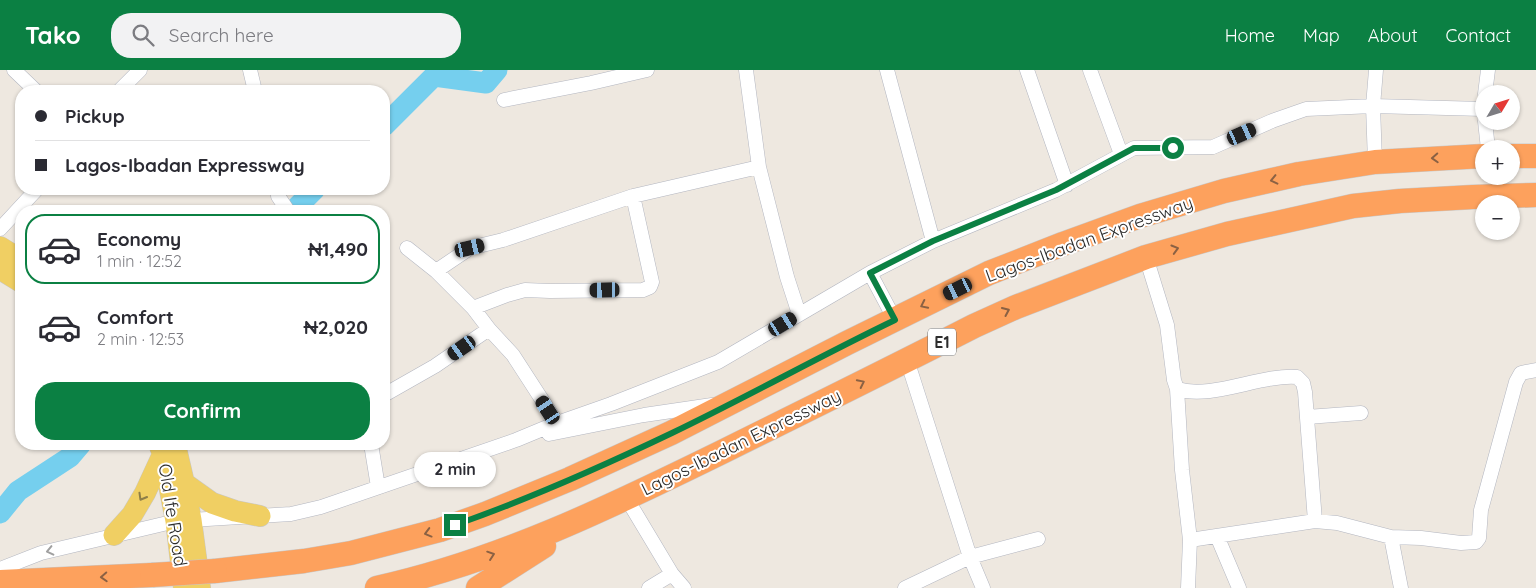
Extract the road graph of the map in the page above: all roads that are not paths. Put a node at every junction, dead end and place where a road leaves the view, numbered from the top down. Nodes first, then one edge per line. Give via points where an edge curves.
1 (14, 70) edge
2 (140, 70) edge
3 (250, 70) edge
4 (647, 70) edge
5 (746, 70) edge
6 (887, 70) edge
7 (1027, 70) edge
8 (1090, 70) edge
9 (1376, 70) edge
10 (1488, 70) edge
11 (30, 85) edge
12 (125, 85) edge
13 (254, 85) edge
14 (1486, 85) edge
15 (504, 100) dead end
16 (1373, 106) junction
17 (1475, 109) edge
18 (1121, 154) junction
19 (1475, 156) edge
20 (1520, 156) edge
21 (1536, 156) edge
22 (1375, 162) junction
23 (760, 167) junction
24 (1067, 185) junction
25 (31, 195) edge
26 (633, 196) junction
27 (1536, 196) edge
28 (22, 205) edge
29 (15, 213) edge
30 (0, 229) edge
31 (933, 241) junction
32 (0, 248) edge
33 (406, 248) dead end
34 (15, 257) edge
35 (1146, 257) junction
36 (0, 269) edge
37 (436, 271) junction
38 (870, 273) junction
39 (15, 278) edge
40 (473, 308) junction
41 (799, 314) junction
42 (895, 320) junction
43 (489, 329) junction
44 (907, 360) junction
45 (1536, 370) edge
46 (1177, 389) junction
47 (390, 392) edge
48 (732, 402) junction
49 (1361, 413) dead end
50 (1307, 417) junction
51 (557, 423) junction
52 (516, 440) junction
53 (164, 450) edge
54 (166, 450) edge
55 (167, 450) edge
56 (372, 450) edge
57 (184, 483) junction
58 (378, 487) junction
59 (627, 499) junction
60 (260, 516) junction
61 (184, 520) junction
62 (580, 520) junction
63 (1315, 522) junction
64 (114, 535) junction
65 (1217, 536) junction
66 (1391, 537) junction
67 (1038, 539) dead end
68 (1190, 540) junction
69 (970, 556) junction
70 (0, 569) edge
71 (672, 574) junction
72 (207, 580) edge
73 (0, 582) edge
74 (184, 588) edge
75 (377, 588) edge
76 (478, 588) edge
77 (649, 588) edge
78 (684, 588) edge
79 (905, 588) edge
80 (983, 588) edge
81 (1188, 588) edge
82 (1239, 588) edge
83 (1401, 588) edge

1 - 11 street
2 - 12 street
3 - 13 street
4 - 15 street
5 - 23 street
6 - 31 street
7 - 24 street
8 - 18 street
9 - 16 street
10 - 14 street
16 - 17 street
16 - 18 street via 1306,109 1272,120 1213,147 1134,148
16 - 22 street
18 - 24 street
19 -> 22 highway, Lagos-Ibadan Expressway / E1
20 - 21 highway
22 -> 42 highway, Lagos-Ibadan Expressway / E1 via 1299,174 1224,191 1140,216 989,273
23 - 26 street
23 - 41 street
24 - 31 street
25 - 28 street
26 - 37 street via 470,248
26 - 40 street via 652,282 650,287 642,290 525,290
35 -> 27 highway, Lagos-Ibadan Expressway / E1 via 1227,234 1353,206
29 - 30 street
31 - 38 street
32 - 34 main road
33 - 37 street
44 -> 35 highway, Lagos-Ibadan Expressway / E1 via 1016,307
35 - 46 street via 1167,326
36 - 39 main road
37 - 40 street
38 - 41 street
38 - 42 street
40 - 43 street
41 - 51 street via 718,362
42 - 48 highway, Lagos-Ibadan Expressway / E1
43 - 47 street
43 - 51 street via 513,355
59 -> 44 highway, Lagos-Ibadan Expressway / E1
44 - 69 street
45 - 66 street via 1521,373 1516,382 1481,510 1476,542
46 - 50 street via 1188,392 1297,378 1303,383
46 - 68 street
48 - 52 street
48 -> 72 highway, Lagos-Ibadan Expressway / E1 via 570,479 440,530 351,553
49 - 50 street
50 - 63 street
51 - 52 street
52 - 58 street
53 -> 64 main road via 132,515
54 - 61 main road, Old Ife Road
55 - 57 main road, Old Ife Road
56 - 58 street
57 - 60 main road via 212,503
57 - 61 main road, Old Ife Road
58 - 60 street via 291,514
59 - 62 highway, Lagos-Ibadan Expressway / E1
59 - 71 street
60 - 61 street
61 - 64 street
61 - 72 main road, Old Ife Road
61 - 74 main road, Old Ife Road
75 -> 62 highway, Lagos-Ibadan Expressway / E1 via 415,580 492,555
62 - 76 highway
63 - 65 street
63 - 66 street via 1337,523
64 -> 70 street via 41,553
65 - 68 street
65 - 82 street
66 - 83 street
67 - 69 street
68 - 81 street
69 - 79 street
69 - 80 street
71 - 77 street
71 - 78 street
72 -> 73 highway, Lagos-Ibadan Expressway / E1, bridge via 152,575

